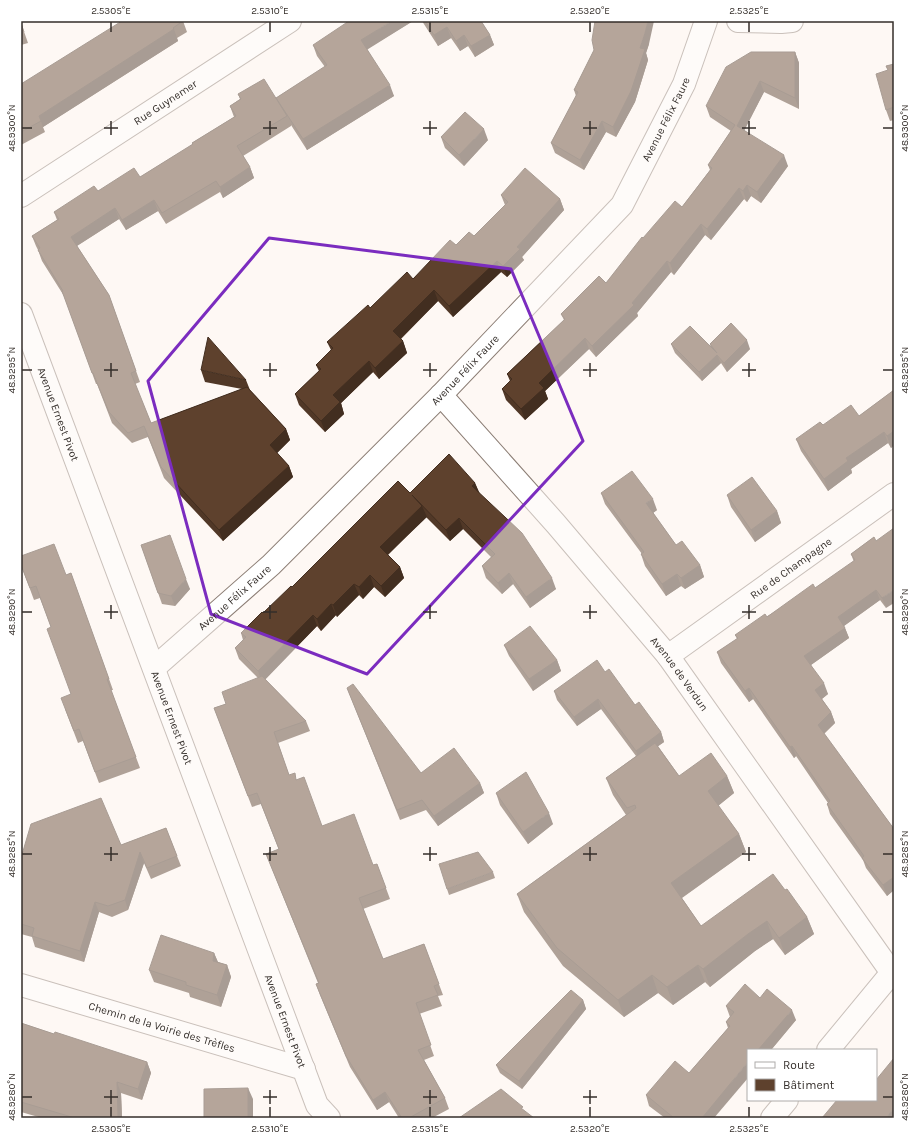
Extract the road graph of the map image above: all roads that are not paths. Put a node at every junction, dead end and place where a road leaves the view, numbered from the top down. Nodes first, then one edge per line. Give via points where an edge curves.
1 (290, 21) edge
2 (706, 21) edge
3 (738, 21) edge
4 (792, 21) edge
5 (21, 196) edge
6 (21, 314) edge
7 (441, 395) junction
8 (894, 494) edge
9 (668, 656) junction
10 (154, 668) junction
11 (893, 971) edge
12 (21, 985) edge
13 (829, 1049) edge
14 (304, 1069) junction
15 (786, 1101) edge
16 (320, 1114) edge
17 (772, 1118) edge

1 - 5 street, Rue Guynemer
2 - 7 street, Avenue Félix Faure via 684,84 622,205
3 - 4 street
6 - 10 street, Avenue Ernest Pivot
7 - 9 street, Avenue de Verdun via 556,524
7 - 10 street, Avenue Félix Faure via 271,565
8 - 9 street, Rue de Champagne
9 - 11 street, Avenue de Verdun
10 - 14 street, Avenue Ernest Pivot
11 - 13 street
12 - 14 street, Chemin de la Voirie des Trèfles
14 - 16 street, Avenue Ernest Pivot
15 - 17 street

